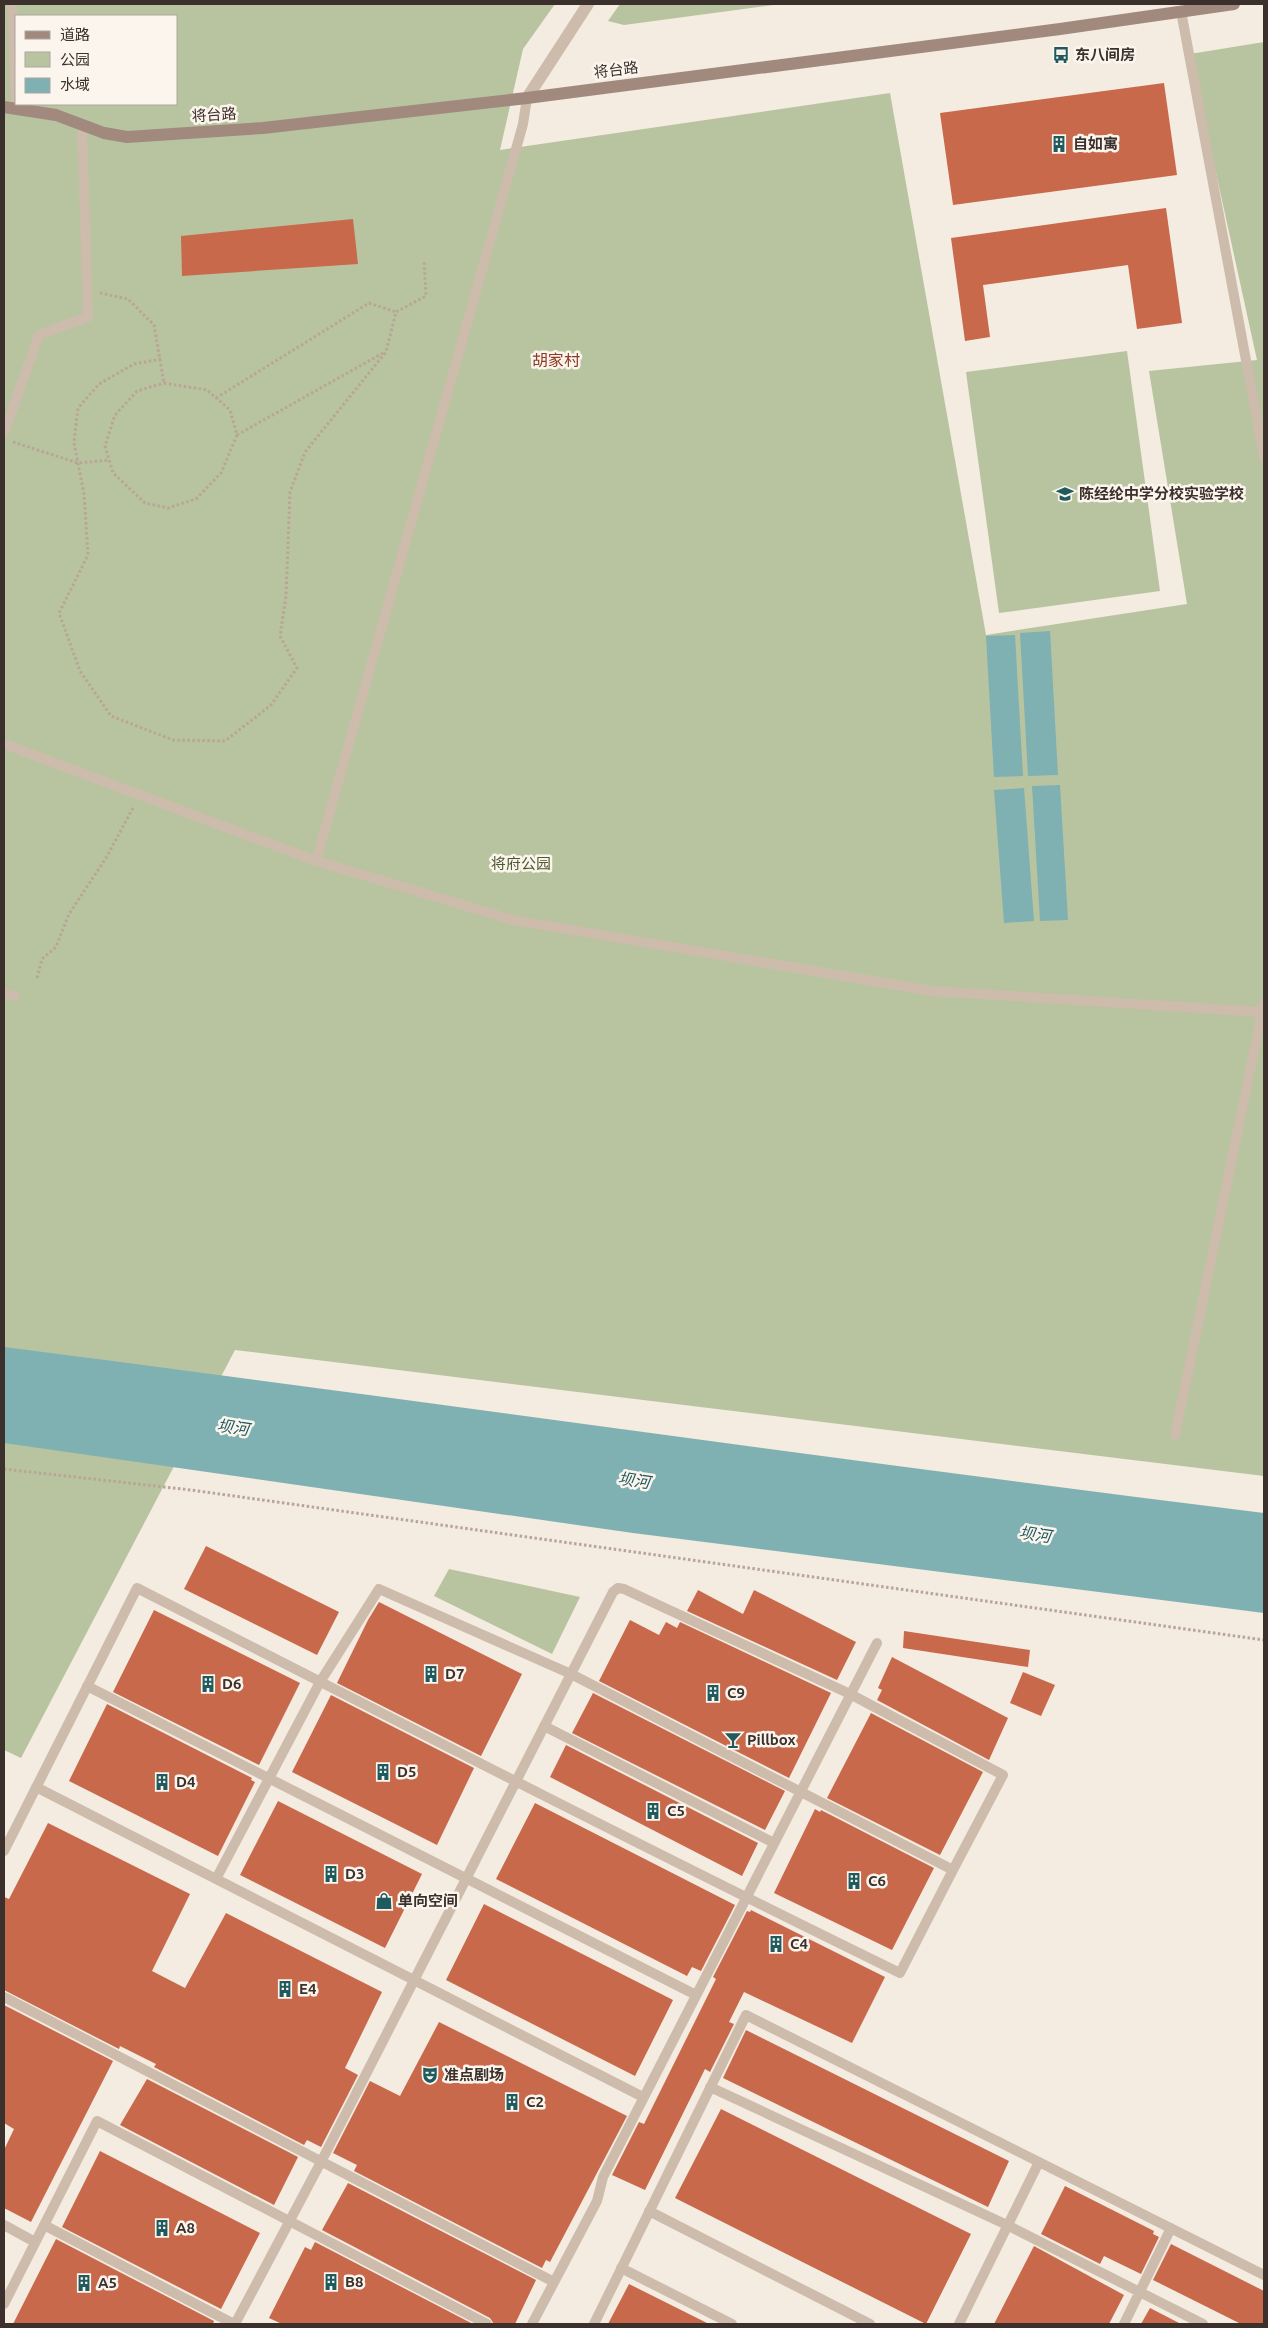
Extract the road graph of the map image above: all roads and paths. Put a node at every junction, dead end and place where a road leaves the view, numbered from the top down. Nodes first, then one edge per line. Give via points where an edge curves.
1 (12, 4) edge
2 (588, 4) edge
3 (1234, 4) edge
4 (1181, 11) junction
5 (526, 98) junction
6 (10, 108) edge
7 (82, 125) junction
8 (424, 260) dead end
9 (87, 291) junction
10 (396, 312) junction
11 (386, 352) junction
12 (160, 359) junction
13 (164, 383) junction
14 (216, 398) junction
15 (4, 433) edge
16 (237, 435) junction
17 (4, 440) edge
18 (1264, 457) edge
19 (109, 460) junction
20 (78, 463) junction
21 (4, 744) edge
22 (140, 795) junction
23 (316, 861) junction
24 (37, 978) dead end
25 (4, 994) edge
26 (15, 996) dead end
27 (1263, 1007) edge
28 (1176, 1435) dead end
29 (4, 1469) edge
30 (1264, 1640) edge
31 (876, 1642) dead end
32 (571, 1674) junction
33 (320, 1682) junction
34 (87, 1686) junction
35 (850, 1694) junction
36 (544, 1726) junction
37 (270, 1778) junction
38 (515, 1782) junction
39 (36, 1787) junction
40 (800, 1792) junction
41 (774, 1843) junction
42 (4, 1851) edge
43 (953, 1870) junction
44 (466, 1877) junction
45 (216, 1879) junction
46 (746, 1898) junction
47 (413, 1979) junction
48 (696, 1995) junction
49 (4, 1997) edge
50 (710, 2087) junction
51 (643, 2097) junction
52 (322, 2160) junction
53 (1039, 2162) junction
54 (649, 2211) junction
55 (289, 2222) junction
56 (4, 2225) edge
57 (44, 2225) junction
58 (1007, 2225) junction
59 (1171, 2228) junction
60 (35, 2242) junction
61 (621, 2268) junction
62 (1264, 2275) edge
63 (554, 2282) junction
64 (1139, 2292) junction
65 (4, 2304) edge
66 (235, 2324) edge
67 (487, 2324) edge
68 (532, 2324) edge
69 (594, 2324) edge
70 (732, 2324) edge
71 (870, 2324) edge
72 (959, 2324) edge
73 (1124, 2324) edge
74 (1203, 2324) edge

1 - 6 lane
2 - 5 street
3 - 4 main road, 将台路
4 - 5 main road, 将台路
4 - 18 lane
5 - 7 main road, 将台路 via 263,128 127,137
5 - 23 lane via 523,124
6 - 7 main road, 将台路 via 56,115
7 - 9 lane
8 - 10 path via 426,296
9 - 12 path via 128,299 154,324
9 - 15 lane via 88,317 39,335
10 - 11 path
10 - 14 path via 369,303
11 - 16 path
11 - 20 path via 305,452 290,492 286,596 280,636 297,668 271,705 225,741 173,740 111,716 80,671 60,613 88,555 84,494
12 - 13 path
12 - 20 path via 134,364 99,384 78,408 74,442
13 - 14 path via 207,390
13 - 19 path via 137,390 115,415 105,446
14 - 16 path via 230,410
16 - 19 path via 221,473 196,499 168,508 145,503 113,473
17 - 20 path
19 - 20 path
21 - 22 lane
22 - 23 lane
22 - 24 path via 106,858 69,914 56,947 42,959
23 - 27 lane via 513,920 932,991
25 - 26 lane
27 - 28 lane
29 - 30 path via 191,1490
31 - 35 lane
32 - 33 lane via 379,1589
32 - 35 lane via 618,1588
32 - 36 lane
32 - 40 lane
33 - 34 lane via 137,1588
33 - 37 lane
33 - 38 lane
34 - 37 lane
34 - 39 lane
35 - 40 lane
35 - 43 lane via 1002,1775
36 - 38 lane
36 - 41 lane
37 - 44 lane
37 - 45 lane
38 - 44 lane
38 - 46 lane
39 - 42 lane
39 - 45 lane
40 - 41 lane
40 - 43 lane
41 - 46 lane
43 - 46 lane via 900,1973
44 - 47 lane
44 - 48 lane
45 - 47 lane
46 - 48 lane
47 - 51 lane
47 - 52 lane
48 - 51 lane
49 - 52 lane
50 - 53 lane via 746,2014
50 - 54 lane
50 - 58 lane
51 - 63 lane via 603,2178 598,2201
52 - 55 lane
52 - 63 lane
53 - 58 lane
53 - 59 lane
54 - 61 lane
54 - 71 lane
55 - 57 lane via 97,2121
55 - 66 lane
55 - 67 lane
56 - 60 lane
57 - 60 lane
57 - 66 lane
58 - 64 lane
58 - 72 lane
59 - 62 lane
59 - 64 lane
60 - 65 lane
61 - 69 lane
61 - 70 lane
63 - 68 lane
64 - 73 lane
64 - 74 lane

